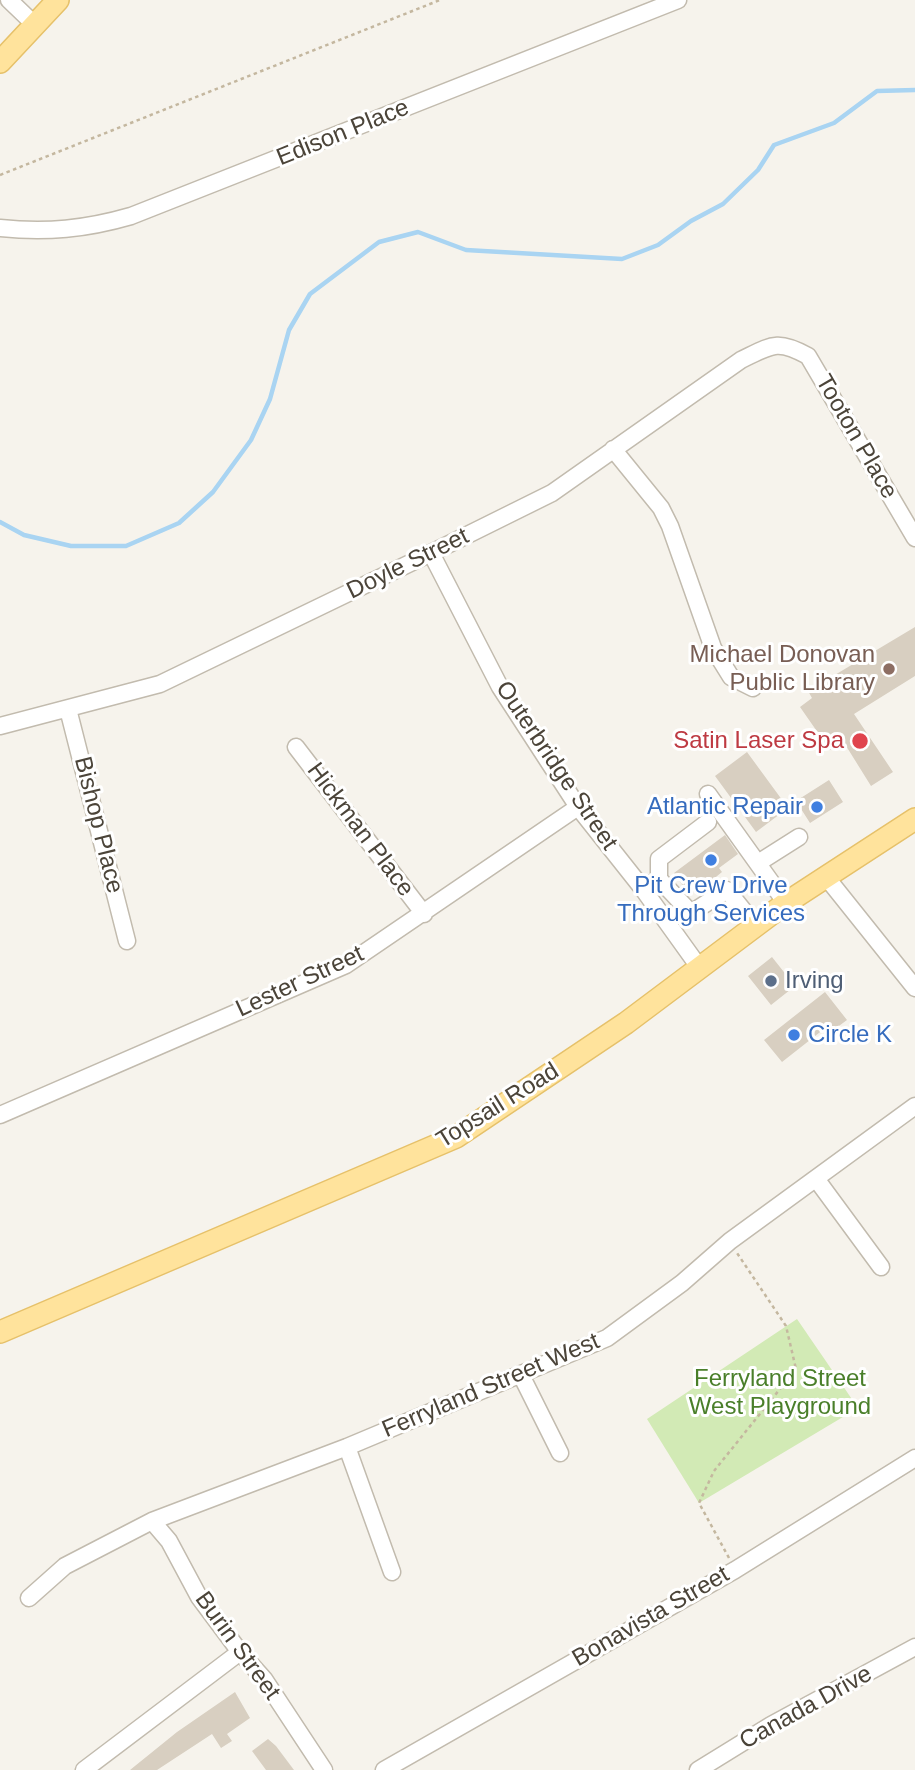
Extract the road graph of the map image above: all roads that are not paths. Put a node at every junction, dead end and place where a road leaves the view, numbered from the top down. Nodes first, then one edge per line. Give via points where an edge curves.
1 (9, 0) edge
2 (58, 0) edge
3 (678, 0) edge
4 (34, 24) junction
5 (0, 62) edge
6 (0, 228) edge
7 (787, 345) joint
8 (613, 449) junction
9 (915, 538) edge
10 (431, 553) junction
11 (753, 688) dead end
12 (68, 709) junction
13 (0, 726) edge
14 (296, 747) dead end
15 (708, 794) dead end
16 (578, 807) junction
17 (915, 819) edge
18 (708, 822) dead end
19 (799, 836) dead end
20 (758, 863) junction
21 (827, 878) junction
22 (659, 879) junction
23 (643, 889) junction
24 (786, 903) junction
25 (424, 914) junction
26 (755, 925) junction
27 (127, 941) dead end
28 (699, 967) junction
29 (915, 988) edge
30 (915, 1106) edge
31 (0, 1115) edge
32 (817, 1180) junction
33 (881, 1267) dead end
34 (0, 1332) edge
35 (521, 1376) junction
36 (347, 1447) junction
37 (560, 1453) dead end
38 (915, 1458) edge
39 (152, 1521) junction
40 (392, 1572) dead end
41 (29, 1598) dead end
42 (915, 1647) edge
43 (240, 1652) junction
44 (84, 1770) edge
45 (324, 1770) edge
46 (384, 1770) edge
47 (698, 1770) edge

1 - 4 street
2 - 4 main road
3 - 6 street, Edison Place via 131,216 55,231
4 - 5 main road
7 - 8 street, Doyle Street via 741,360
7 - 9 street, Tooton Place via 808,356
8 - 10 street, Doyle Street via 552,493
8 - 11 street via 661,508 713,648 731,677
10 - 12 street, Doyle Street via 160,684
10 - 16 street, Outerbridge Street via 500,687
12 - 13 street, Doyle Street
12 - 27 street, Bishop Place
14 - 25 street, Hickman Place
15 - 20 street
16 - 23 street, Outerbridge Street
16 - 25 street, Lester Street
17 - 21 main road, Topsail Road
18 - 22 street via 659,859
19 - 20 street
20 - 24 street
21 - 24 main road, Topsail Road
21 - 29 street
22 - 23 street
22 - 26 street via 691,913 727,890
23 - 28 street, Outerbridge Street
24 - 26 main road, Topsail Road
25 - 31 street, Lester Street via 346,965
26 - 28 main road, Topsail Road
28 - 34 main road, Topsail Road via 626,1023 456,1138
30 - 32 street, Ferryland Street West
32 - 33 street
32 - 35 street, Ferryland Street West via 730,1241 607,1338
35 - 36 street, Ferryland Street West
35 - 37 street
36 - 39 street, Ferryland Street West
36 - 40 street
38 - 46 street, Bonavista Street via 735,1570
39 - 41 street, Ferryland Street West via 65,1566
39 - 43 street, Burin Street
42 - 47 street, Canada Drive
43 - 44 street
43 - 45 street, Burin Street via 264,1679

